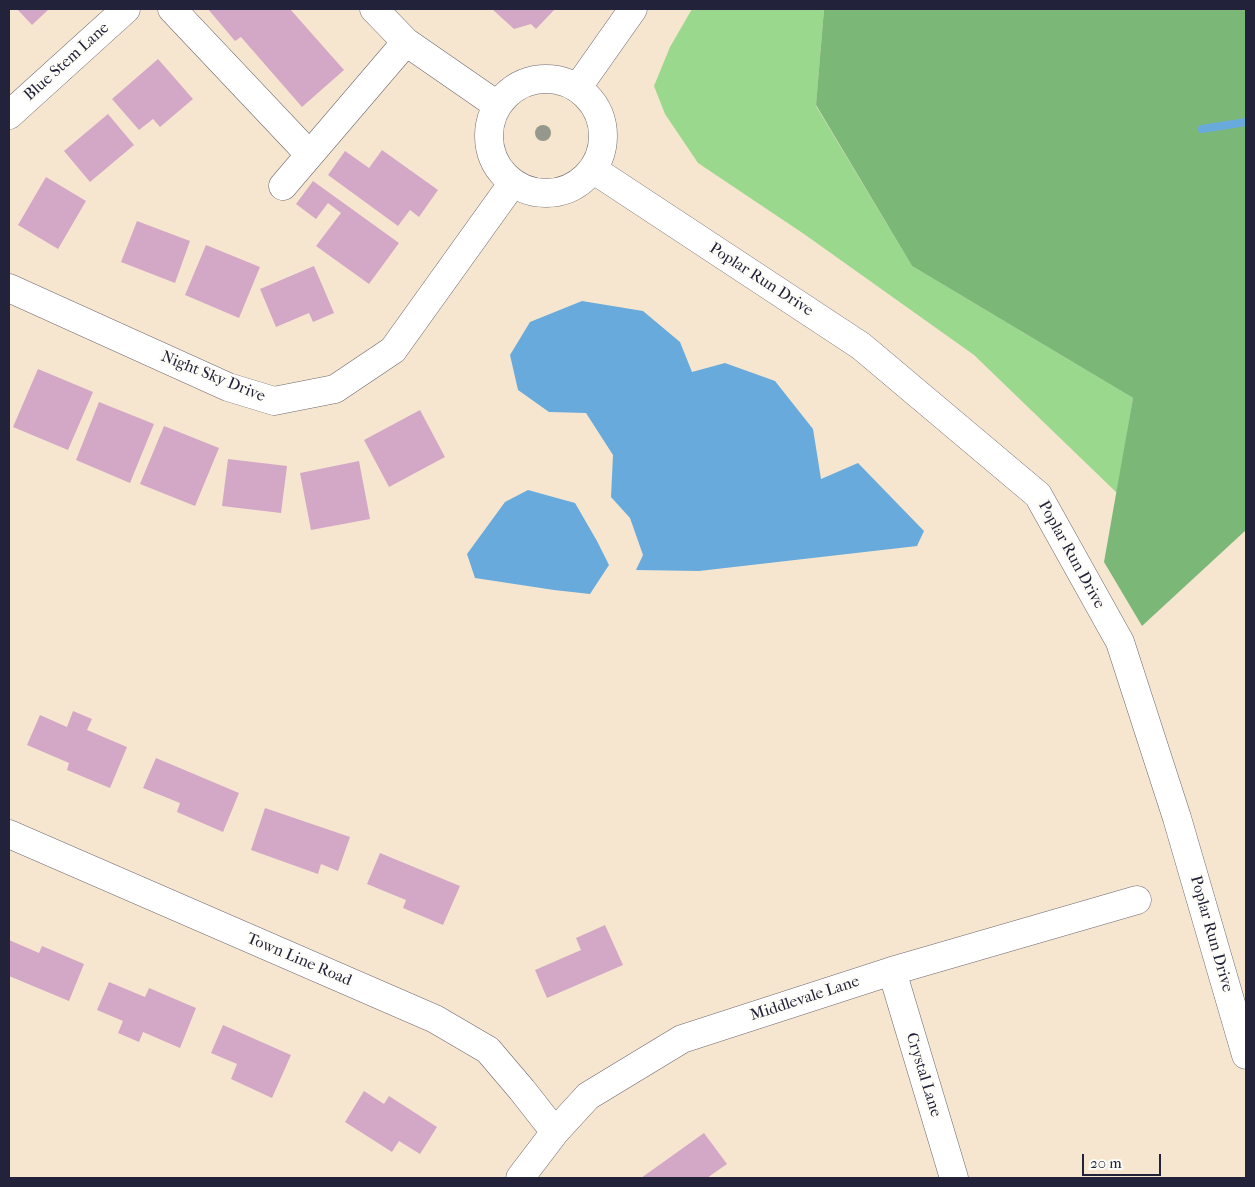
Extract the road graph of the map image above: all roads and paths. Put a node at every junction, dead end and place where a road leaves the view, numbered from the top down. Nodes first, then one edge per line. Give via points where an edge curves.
1 (126, 9) edge
2 (172, 9) edge
3 (374, 9) edge
4 (633, 9) edge
5 (406, 42) junction
6 (578, 87) junction
7 (497, 105) junction
8 (9, 115) edge
9 (309, 154) junction
10 (594, 170) junction
11 (512, 184) junction
12 (283, 186) dead end
13 (9, 288) edge
14 (9, 834) edge
15 (1137, 900) dead end
16 (892, 971) junction
17 (1246, 1054) edge
18 (555, 1132) junction
19 (520, 1178) edge
20 (954, 1178) edge

1 - 8 street, Blue Stem Lane
2 - 9 street
3 - 5 street
4 - 6 street
5 - 7 street
5 - 9 street
6 - 7 street via 556,79 533,79 513,88
6 - 10 street via 594,104 603,125 603,148
7 - 11 street via 488,132 491,152 493,161
9 - 12 street
10 - 11 street via 577,186 556,194 532,193
10 - 17 street, Poplar Run Drive via 861,346 1038,495 1120,642 1177,818
11 - 13 street, Night Sky Drive via 393,350 335,389 274,402 228,387
14 - 18 street, Town Line Road via 435,1019 488,1050
15 - 16 street, Middlevale Lane
16 - 18 street, Middlevale Lane via 682,1038 588,1096
16 - 20 street, Crystal Lane
18 - 19 street, Middlevale Lane

